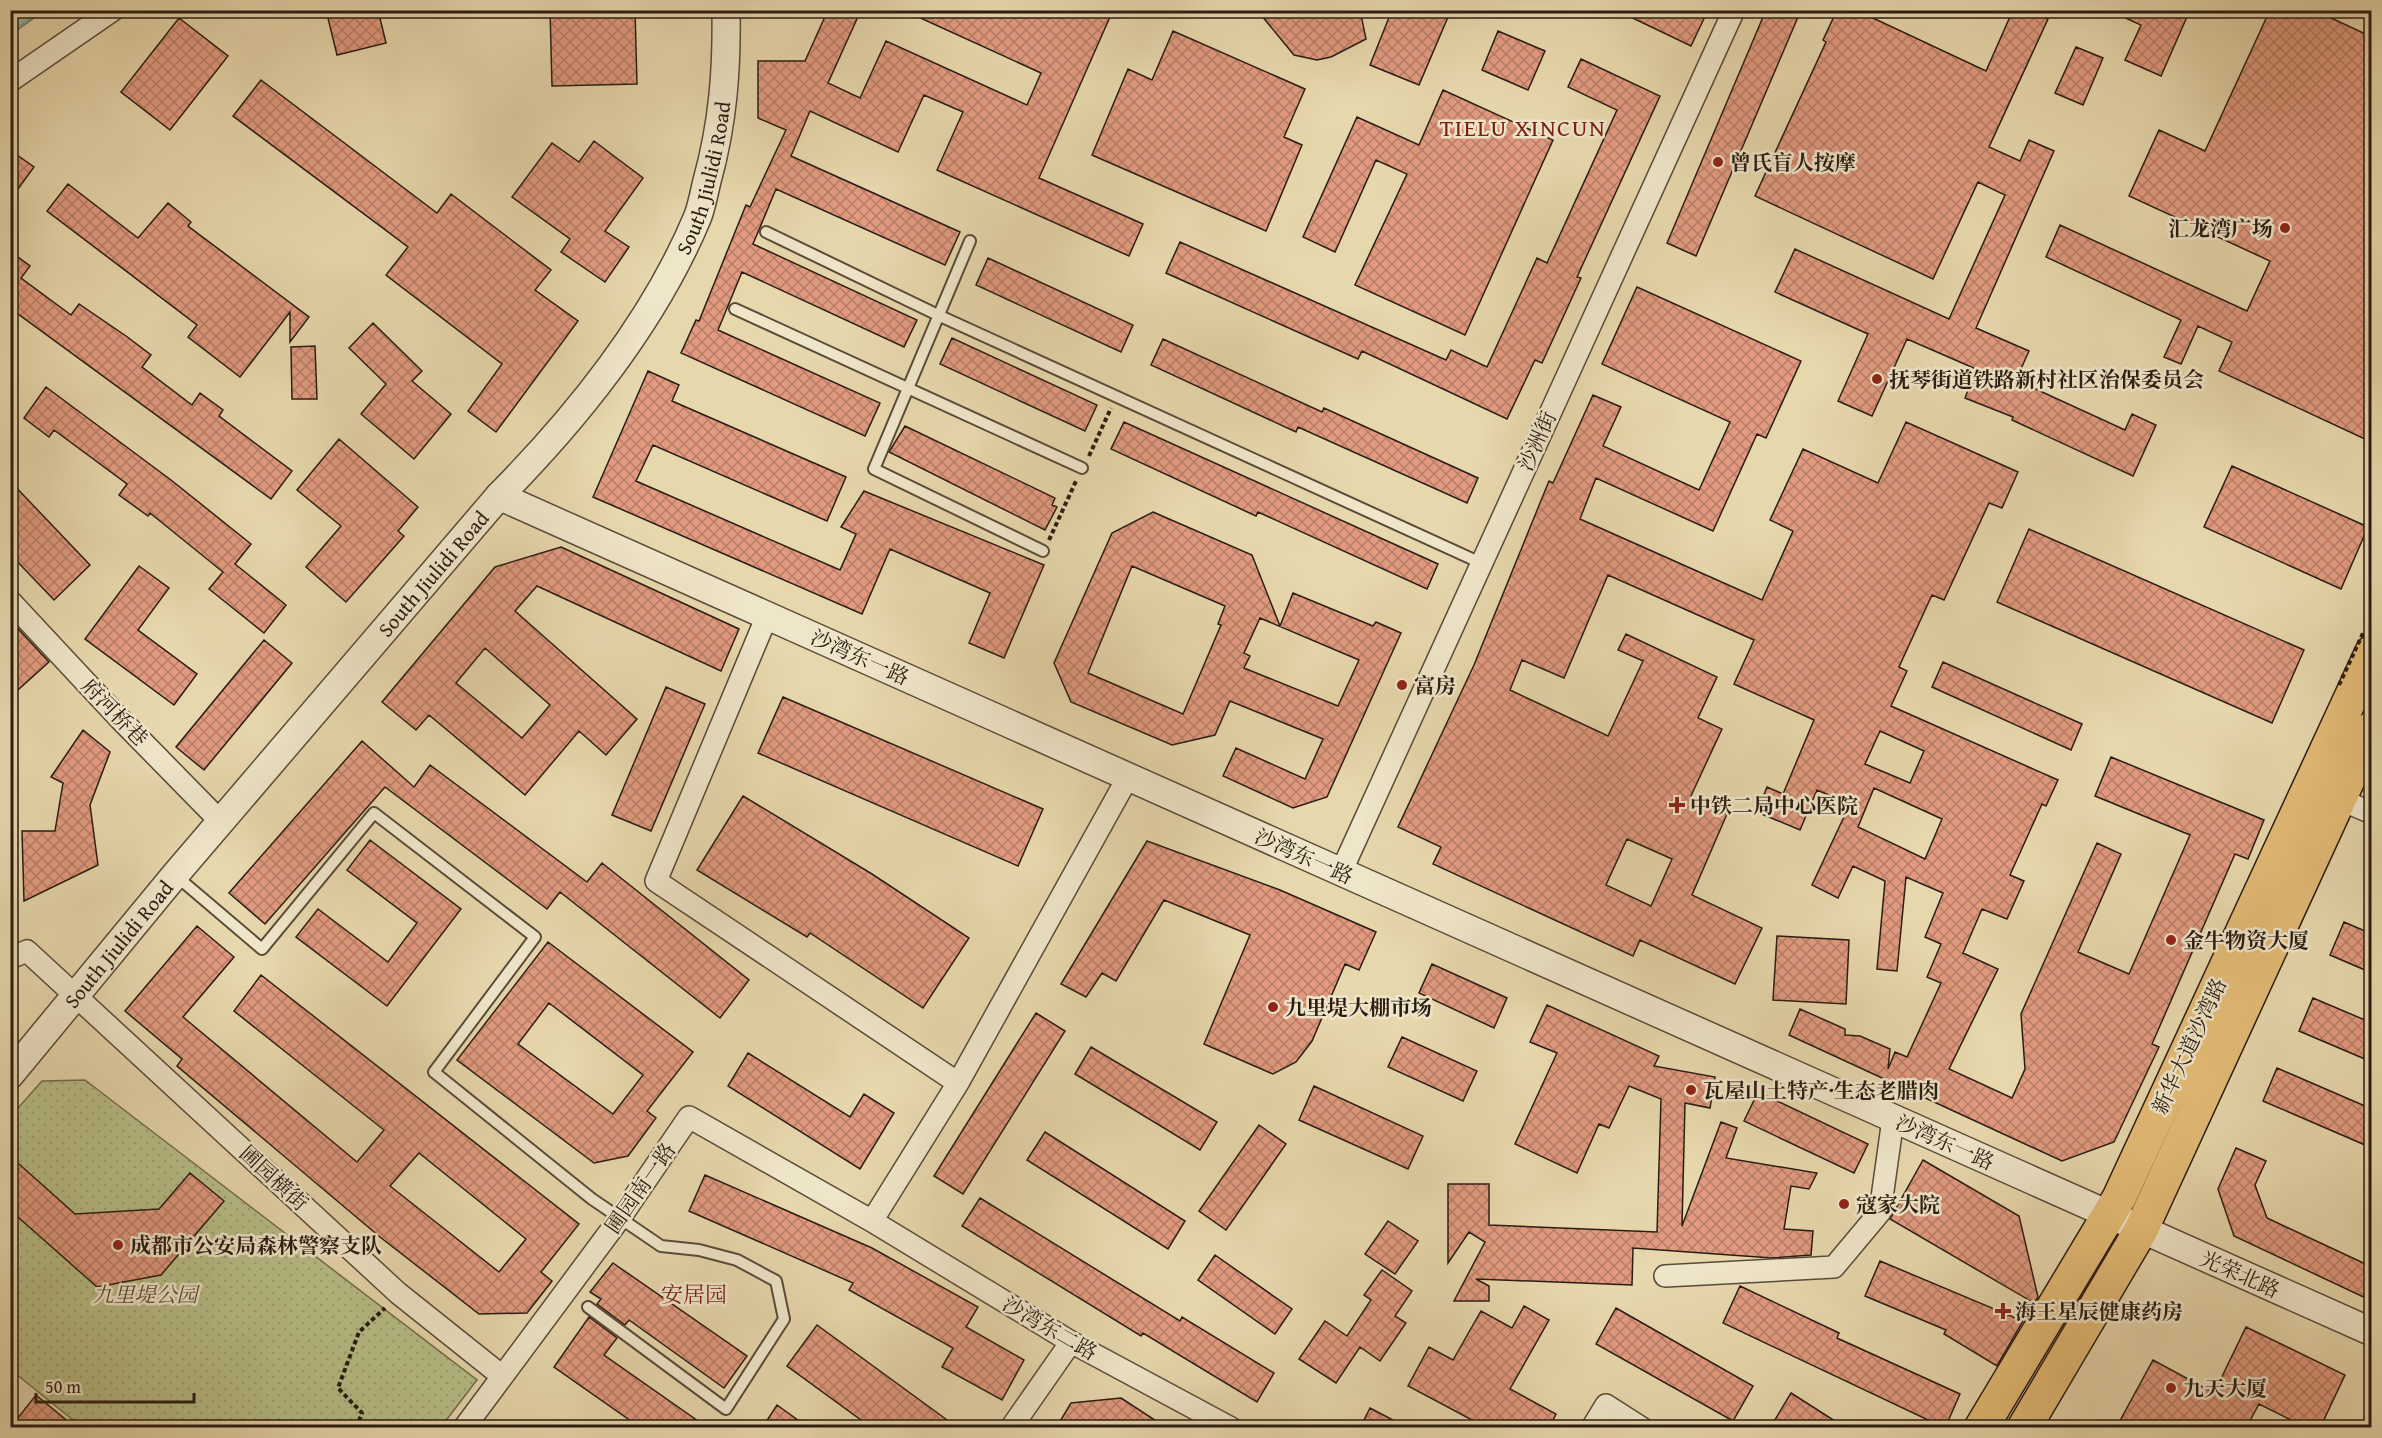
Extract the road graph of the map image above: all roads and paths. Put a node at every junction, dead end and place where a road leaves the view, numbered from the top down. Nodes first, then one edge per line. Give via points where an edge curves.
1 (113, 10) edge
2 (726, 10) edge
3 (1734, 10) edge
4 (10, 81) edge
5 (766, 232) dead end
6 (970, 241) dead end
7 (735, 309) dead end
8 (940, 316) junction
9 (908, 390) junction
10 (1082, 468) dead end
11 (499, 496) junction
12 (1043, 551) dead end
13 (1481, 563) junction
14 (10, 601) edge
15 (767, 616) junction
16 (2372, 635) edge
17 (2372, 652) edge
18 (2339, 685) dead end
19 (2372, 728) edge
20 (1128, 777) junction
21 (2339, 799) junction
22 (2372, 813) edge
23 (221, 822) junction
24 (1341, 872) junction
25 (175, 875) junction
26 (10, 958) edge
27 (78, 996) junction
28 (10, 1075) edge
29 (958, 1083) junction
30 (1893, 1119) junction
31 (2109, 1215) junction
32 (620, 1218) junction
33 (872, 1221) junction
34 (2141, 1230) junction
35 (1665, 1276) dead end
36 (588, 1307) dead end
37 (383, 1311) dead end
38 (2372, 1332) edge
39 (1071, 1342) junction
40 (502, 1376) junction
41 (356, 1428) edge
42 (464, 1428) edge
43 (1011, 1428) edge
44 (1231, 1428) edge
45 (1592, 1428) edge
46 (1642, 1428) edge
47 (1981, 1428) edge
48 (2024, 1428) edge

1 - 4 street
2 - 11 street, South Jiulidi Road via 727,60 720,135 698,215 663,284 609,370 554,440
3 - 13 street, 沙洲街
5 - 8 lane
6 - 8 lane
7 - 9 lane
8 - 9 lane
8 - 13 lane
9 - 10 lane
9 - 12 lane via 874,469
11 - 15 street, 沙湾东一路
11 - 23 street, South Jiulidi Road
13 - 24 street, 沙洲街
14 - 23 street, 府河桥巷
15 - 20 street, 沙湾东一路
15 - 29 street via 656,881
16 - 18 path, bridge via 2364,631
17 - 31 main road, 新华大道沙湾路
19 - 21 main road, 新华大道沙湾路
20 - 24 street, 沙湾东一路
20 - 29 street
21 - 22 street
21 - 34 main road, 新华大道沙湾路
23 - 25 street, South Jiulidi Road
24 - 30 street, 沙湾东一路
25 - 27 street, South Jiulidi Road
25 - 32 lane via 262,948 375,813 535,937 435,1072
26 - 27 street, 圃园横街 via 27,951
27 - 28 street, South Jiulidi Road
27 - 40 street, 圃园横街 via 398,1293
29 - 33 street
30 - 31 street, 沙湾东一路
30 - 35 street via 1880,1212 1834,1267
31 - 34 street, 光荣北路
31 - 47 main road, 新华大道沙湾路
32 - 33 street, 圃园南一路 via 689,1118
32 - 36 lane via 661,1246 737,1260 776,1281 784,1319 726,1409
32 - 40 street, 圃园南一路
33 - 39 street, 沙湾东二路
34 - 38 street, 光荣北路
34 - 48 main road, 新华大道沙湾路
37 - 41 path via 359,1332 338,1388 362,1413
39 - 43 street
39 - 44 street, 沙湾东二路
40 - 42 street, 圃园南一路
45 - 46 street via 1606,1405

